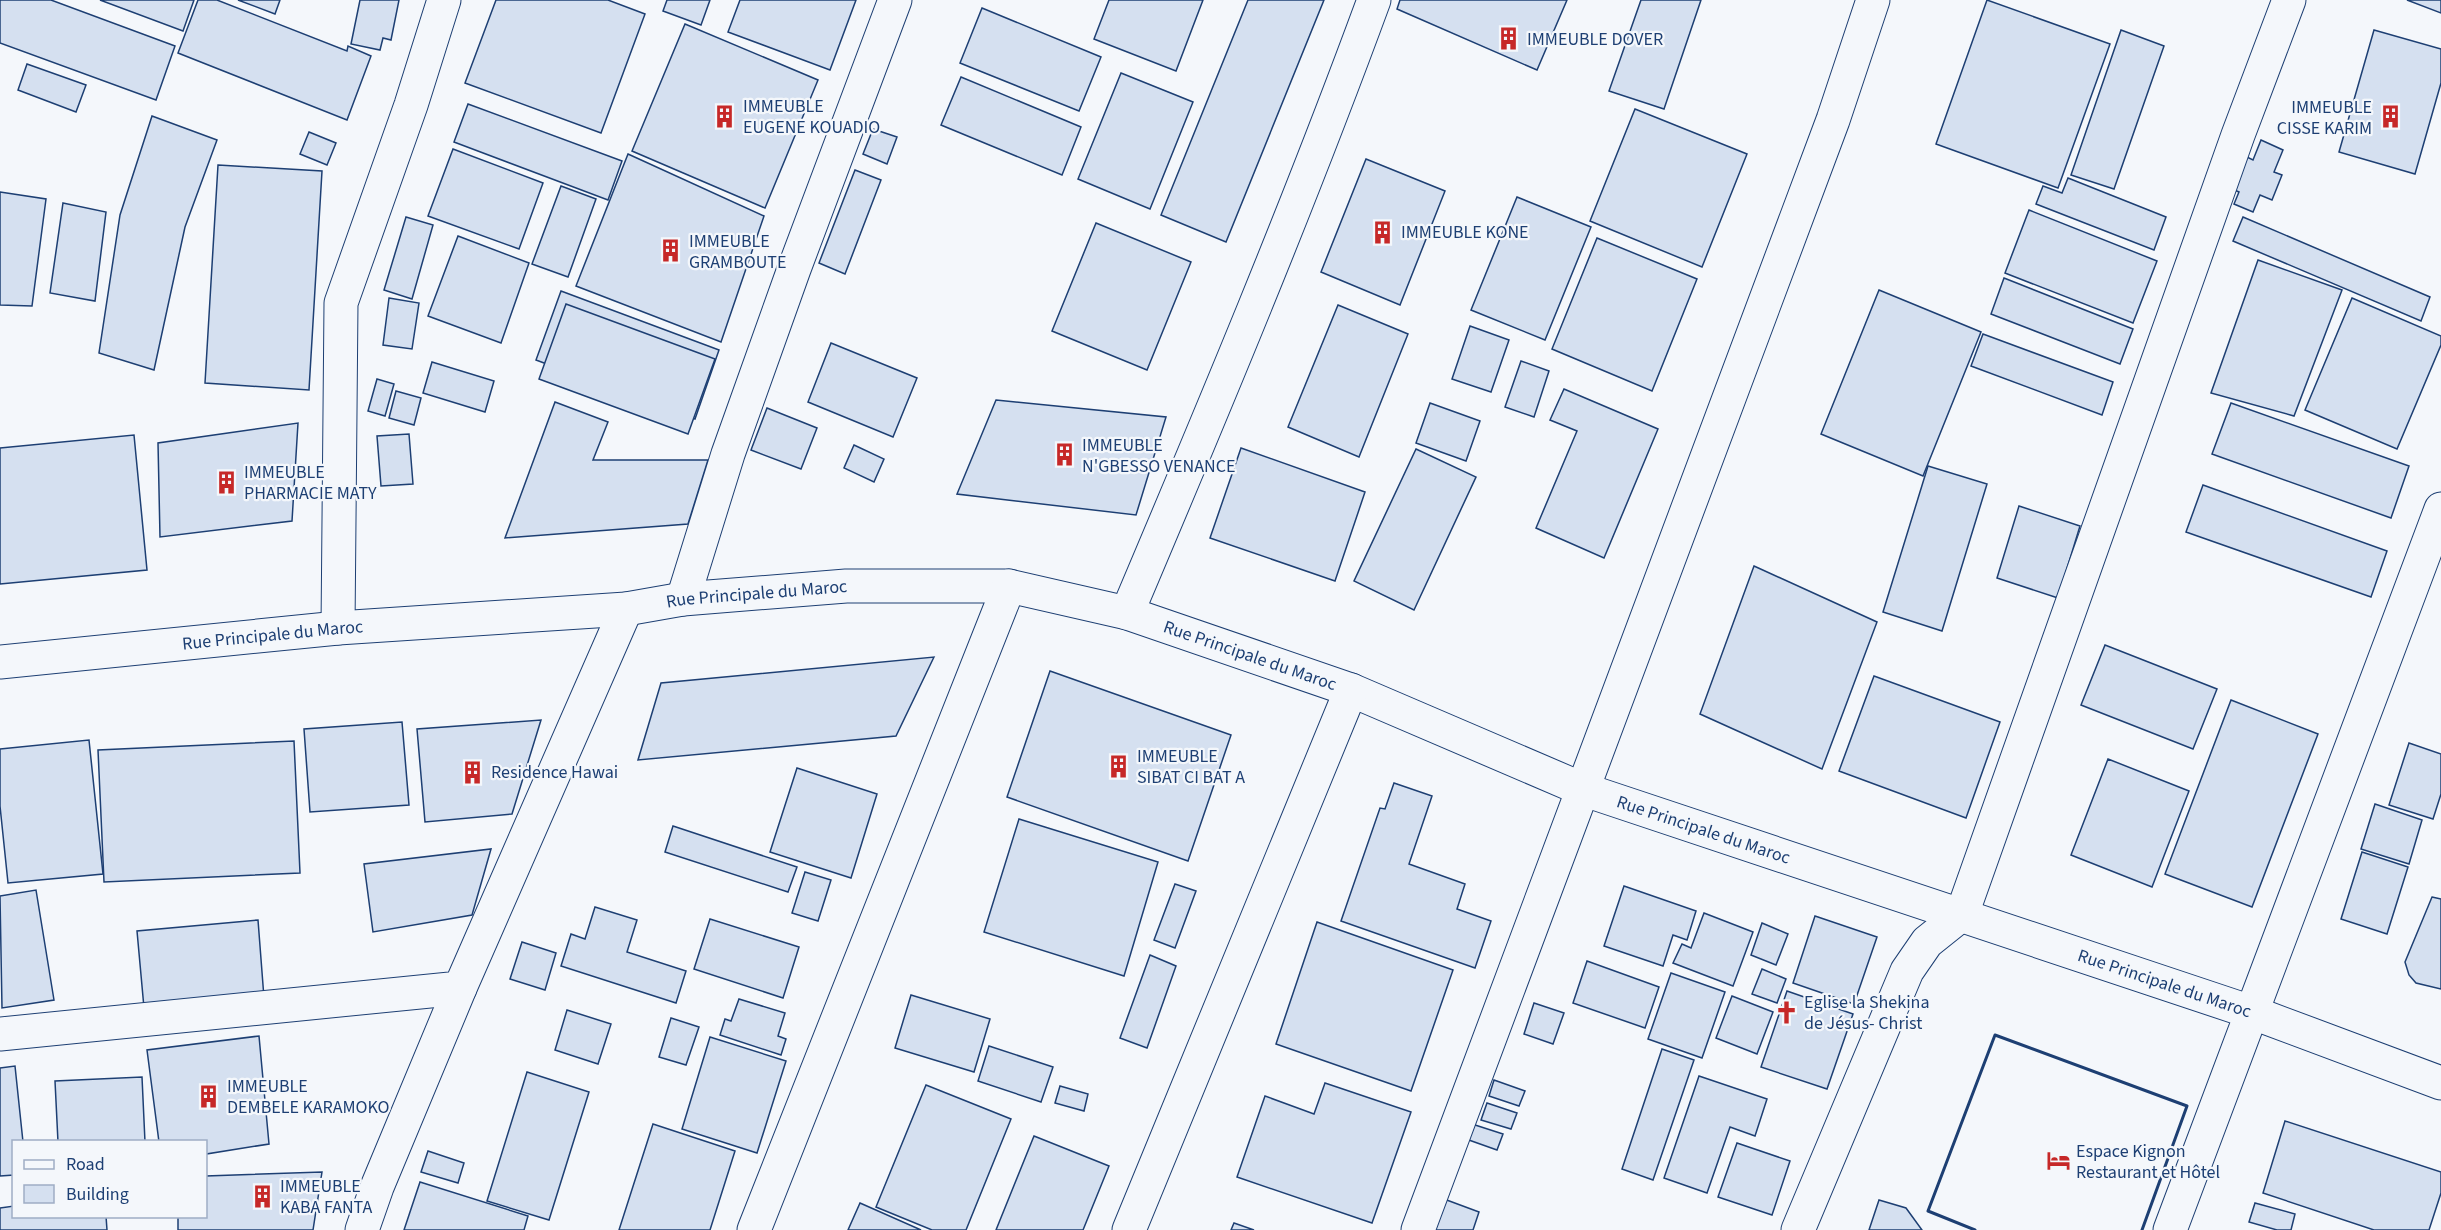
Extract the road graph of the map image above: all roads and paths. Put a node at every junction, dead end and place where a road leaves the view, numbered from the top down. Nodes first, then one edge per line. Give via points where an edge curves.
1 (444, 0) edge
2 (895, 0) edge
3 (1374, 0) edge
4 (1874, 0) edge
5 (2289, 0) edge
6 (2438, 527) edge
7 (1009, 586) junction
8 (683, 599) junction
9 (626, 609) junction
10 (1127, 613) junction
11 (338, 628) junction
12 (0, 662) edge
13 (1351, 690) junction
14 (1582, 789) junction
15 (1962, 914) junction
16 (460, 988) junction
17 (2251, 1012) junction
18 (0, 1035) edge
19 (2441, 1083) edge
20 (362, 1230) edge
21 (754, 1230) edge
22 (1129, 1230) edge
23 (1418, 1230) edge
24 (1798, 1230) edge
25 (2170, 1230) edge

1 - 11 street via 341,303
2 - 8 street via 732,443
3 - 10 street via 1253,315
4 - 14 street via 1833,120
5 - 15 street
6 - 17 street
7 - 8 street, Rue Principale du Maroc via 846,586
7 - 10 street, Rue Principale du Maroc
7 - 21 street
8 - 9 street, Rue Principale du Maroc
9 - 11 street, Rue Principale du Maroc
9 - 16 street
10 - 13 street, Rue Principale du Maroc
11 - 12 street, Rue Principale du Maroc
13 - 14 street, Rue Principale du Maroc
13 - 22 street
14 - 15 street, Rue Principale du Maroc
14 - 23 street
15 - 17 street, Rue Principale du Maroc
15 - 24 street via 1928,942 1907,970
16 - 18 street
16 - 20 street
17 - 19 street, Rue Principale du Maroc
17 - 25 street

